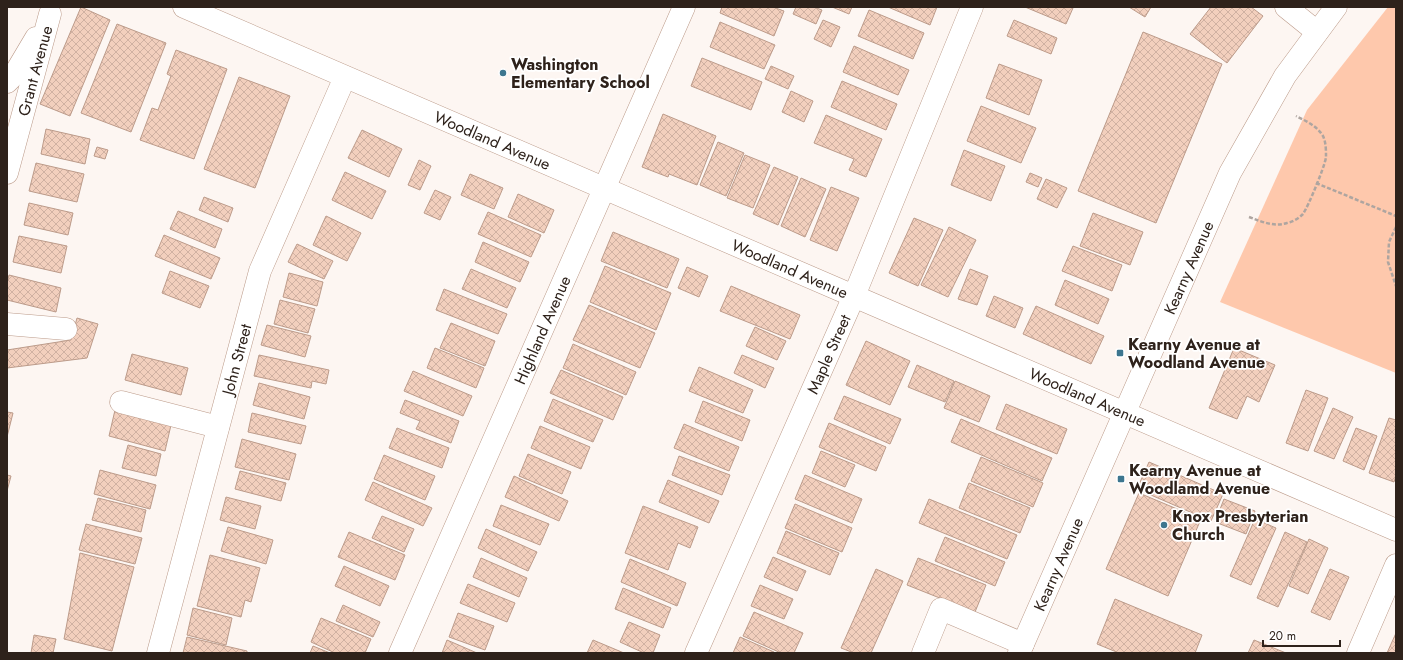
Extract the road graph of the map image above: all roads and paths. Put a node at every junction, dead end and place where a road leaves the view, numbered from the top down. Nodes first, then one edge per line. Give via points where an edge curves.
1 (184, 7) edge
2 (684, 7) edge
3 (972, 7) edge
4 (1286, 7) edge
5 (1336, 7) edge
6 (52, 11) edge
7 (1317, 32) junction
8 (346, 77) junction
9 (7, 82) edge
10 (1296, 116) dead end
11 (7, 173) edge
12 (1316, 183) junction
13 (604, 188) junction
14 (1396, 216) edge
15 (1249, 217) dead end
16 (1396, 226) edge
17 (1396, 286) edge
18 (854, 296) junction
19 (7, 324) edge
20 (66, 329) dead end
21 (121, 402) dead end
22 (1125, 413) junction
23 (218, 427) junction
24 (1396, 530) edge
25 (1396, 565) edge
26 (1021, 648) edge
27 (158, 653) edge
28 (400, 653) edge
29 (696, 653) edge
30 (923, 653) edge
31 (1358, 653) edge

1 - 8 street, Woodland Avenue
2 - 13 street, Highland Avenue
3 - 18 street, Maple Street
4 - 7 street
5 - 7 street, Kearny Avenue
6 - 9 street via 14,75
6 - 11 street, Grant Avenue
7 - 22 street, Kearny Avenue via 1285,76 1230,173
8 - 13 street, Woodland Avenue
8 - 23 street, John Street via 260,271
10 - 12 path via 1315,128 1324,141 1325,160
12 - 14 path
12 - 15 path via 1303,214 1295,220 1287,224 1272,225
13 - 18 street, Woodland Avenue
13 - 28 street, Highland Avenue
16 - 17 path via 1389,242 1388,262
18 - 22 street, Woodland Avenue
18 - 29 street, Maple Street
19 - 20 street
21 - 23 street
22 - 24 street, Woodland Avenue
22 - 26 street, Kearny Avenue
23 - 27 street, John Street
25 - 31 street
26 - 30 street via 941,609

